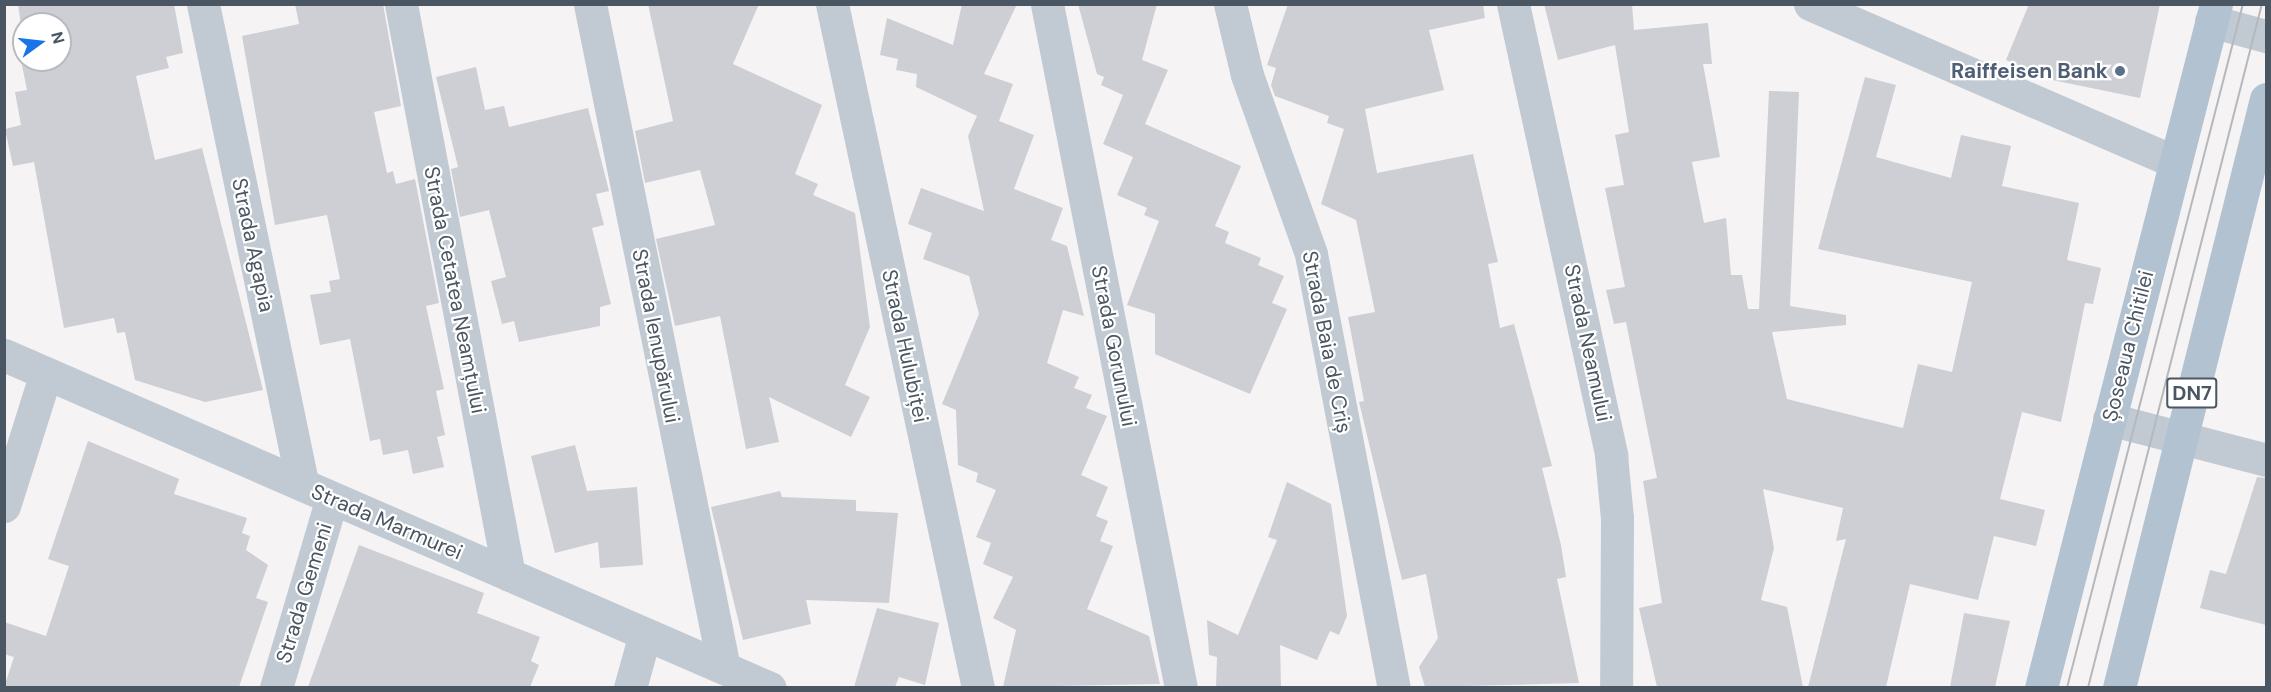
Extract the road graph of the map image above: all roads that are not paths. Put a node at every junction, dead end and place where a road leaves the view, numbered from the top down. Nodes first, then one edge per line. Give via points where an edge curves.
1 (203, 4) edge
2 (401, 4) edge
3 (590, 4) edge
4 (832, 4) edge
5 (1047, 4) edge
6 (1230, 4) edge
7 (1513, 4) edge
8 (1810, 4) edge
9 (2213, 13) edge
10 (2266, 36) edge
11 (2266, 99) edge
12 (2175, 162) junction
13 (4, 355) edge
14 (46, 373) junction
15 (2109, 419) junction
16 (2181, 438) junction
17 (2266, 460) edge
18 (303, 485) junction
19 (332, 498) junction
20 (4, 507) edge
21 (509, 575) junction
22 (645, 634) junction
23 (724, 668) junction
24 (276, 687) edge
25 (630, 687) edge
26 (770, 687) edge
27 (978, 687) edge
28 (1181, 687) edge
29 (1394, 687) edge
30 (1616, 687) edge
31 (2041, 687) edge
32 (2119, 687) edge

1 - 18 street, Strada Agapia
2 - 21 street, Strada Cetatea Neamțului
3 - 23 street, Strada Ienupărului
4 - 27 street, Strada Hulubiței
5 - 28 street, Strada Gorunului
6 - 29 street, Strada Baia de Criș via 1247,75 1311,254
7 - 30 street, Strada Neamului via 1611,455 1617,518
8 - 12 street
9 - 10 street
9 - 12 main road, Șoseaua Chitilei
11 - 16 main road, DN7
12 - 15 main road, Șoseaua Chitilei
13 - 14 street, Strada Marmurei
14 - 18 street, Strada Marmurei
14 - 20 street
15 - 16 street
15 - 31 main road, Șoseaua Chitilei
16 - 17 street
16 - 32 main road, DN7
18 - 19 street, Strada Marmurei
19 - 21 street, Strada Marmurei
19 - 24 street, Strada Gemeni
21 - 22 street, Strada Marmurei
22 - 23 street, Strada Marmurei
22 - 25 street
23 - 26 street, Strada Marmurei

